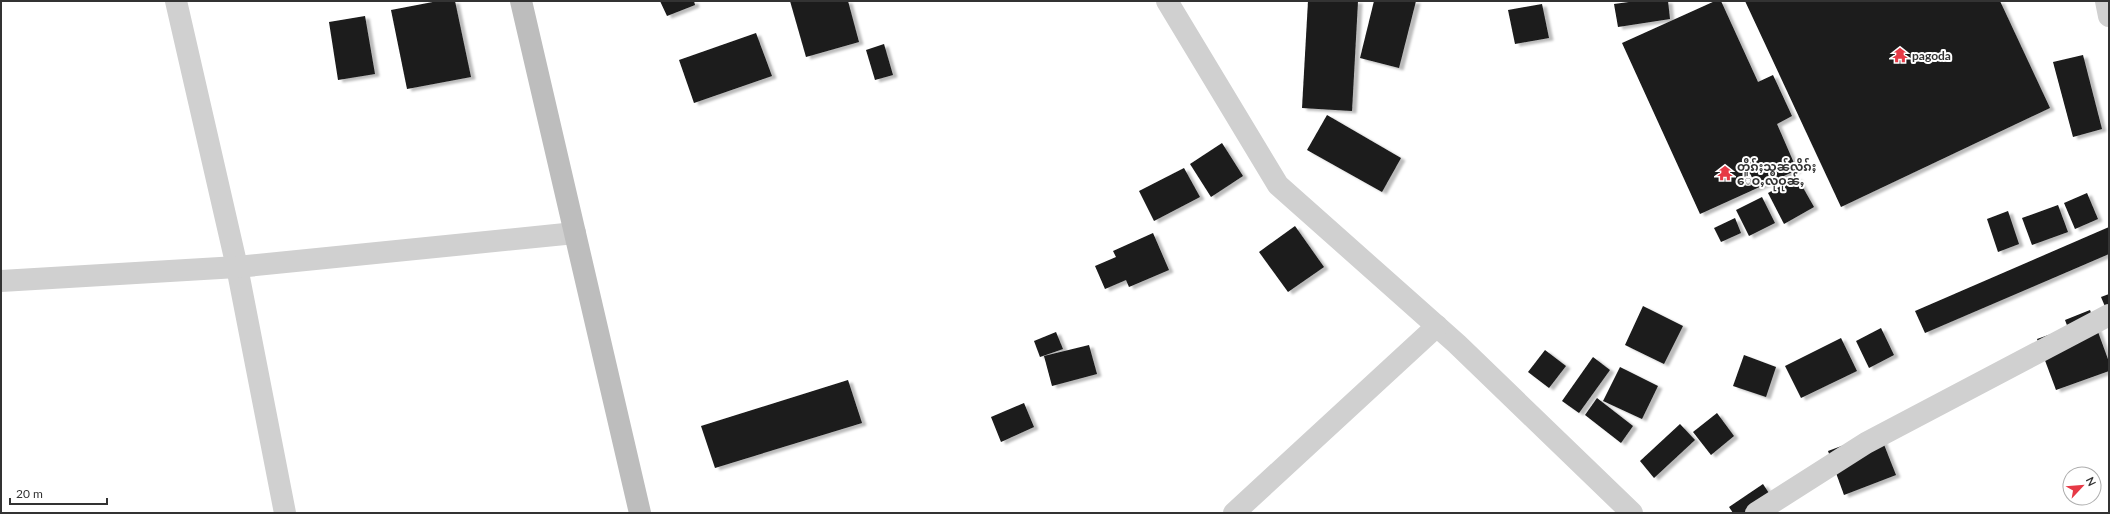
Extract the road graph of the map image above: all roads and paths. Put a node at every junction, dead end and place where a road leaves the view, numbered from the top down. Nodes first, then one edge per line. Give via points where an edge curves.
1 (176, 1) edge
2 (521, 1) edge
3 (1166, 1) edge
4 (2106, 1) edge
5 (2109, 16) edge
6 (575, 233) junction
7 (237, 267) junction
8 (1, 281) edge
9 (2109, 315) edge
10 (1437, 326) junction
11 (1246, 509) edge
12 (285, 513) edge
13 (640, 513) edge
14 (1632, 513) edge
15 (1756, 513) edge

1 - 7 street
2 - 6 main road
3 - 10 street via 1278,185
4 - 5 street
6 - 7 street
6 - 13 main road
7 - 8 street
7 - 12 street
9 - 15 street via 1866,443
10 - 11 street
10 - 14 street

